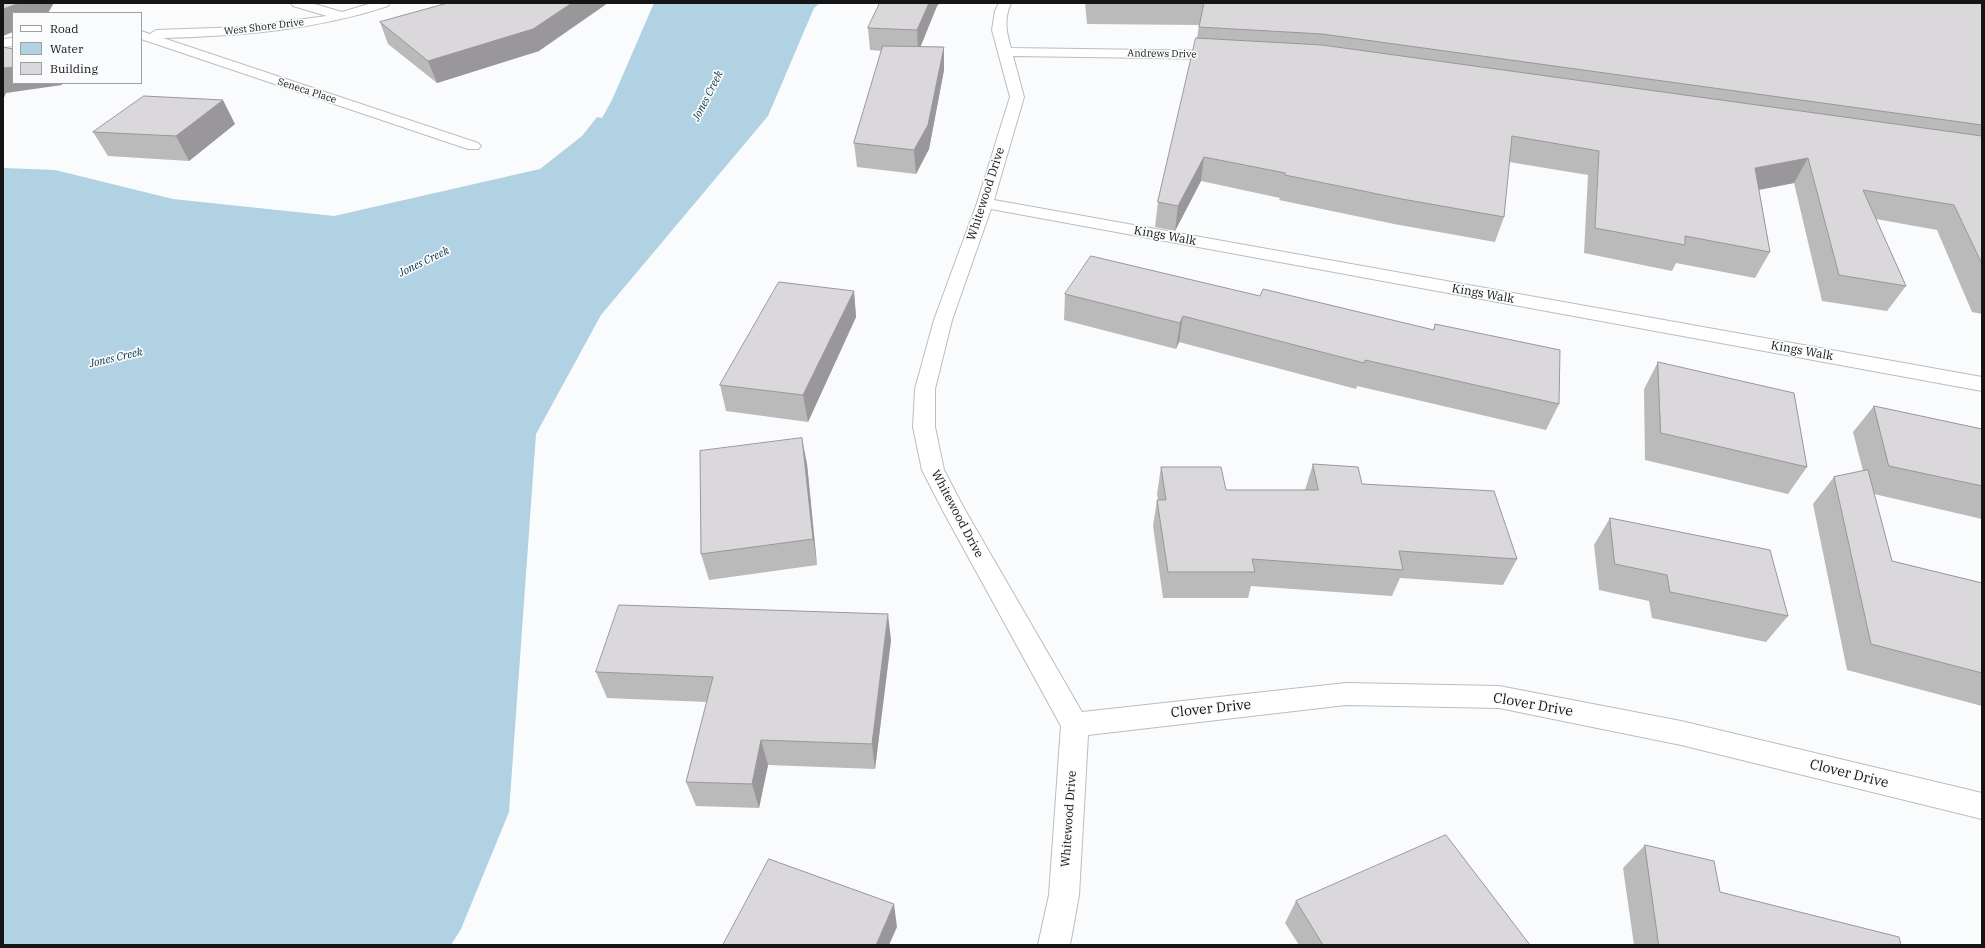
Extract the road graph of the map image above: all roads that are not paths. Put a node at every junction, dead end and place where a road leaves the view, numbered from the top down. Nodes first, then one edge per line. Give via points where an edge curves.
1 (297, 3) edge
2 (384, 3) edge
3 (1005, 3) edge
4 (342, 17) junction
5 (142, 35) edge
6 (142, 35) edge
7 (1006, 52) junction
8 (1233, 55) edge
9 (473, 146) dead end
10 (985, 203) junction
11 (1982, 384) edge
12 (1075, 725) junction
13 (1982, 806) edge
14 (1054, 945) edge

1 - 4 street
2 - 4 street, West Shore Drive
3 - 7 street, Whitewood Drive via 1001,11 999,30
4 - 5 street, West Shore Drive via 221,33
6 - 9 street, Seneca Place
7 - 8 street, Andrews Drive
7 - 10 street, Whitewood Drive via 1017,97
10 - 11 street, Kings Walk
10 - 12 street, Whitewood Drive via 943,320 925,389 924,427 933,470 954,512
12 - 13 street, Clover Drive via 1346,694 1499,697 1681,733
12 - 14 street, Whitewood Drive via 1064,895

